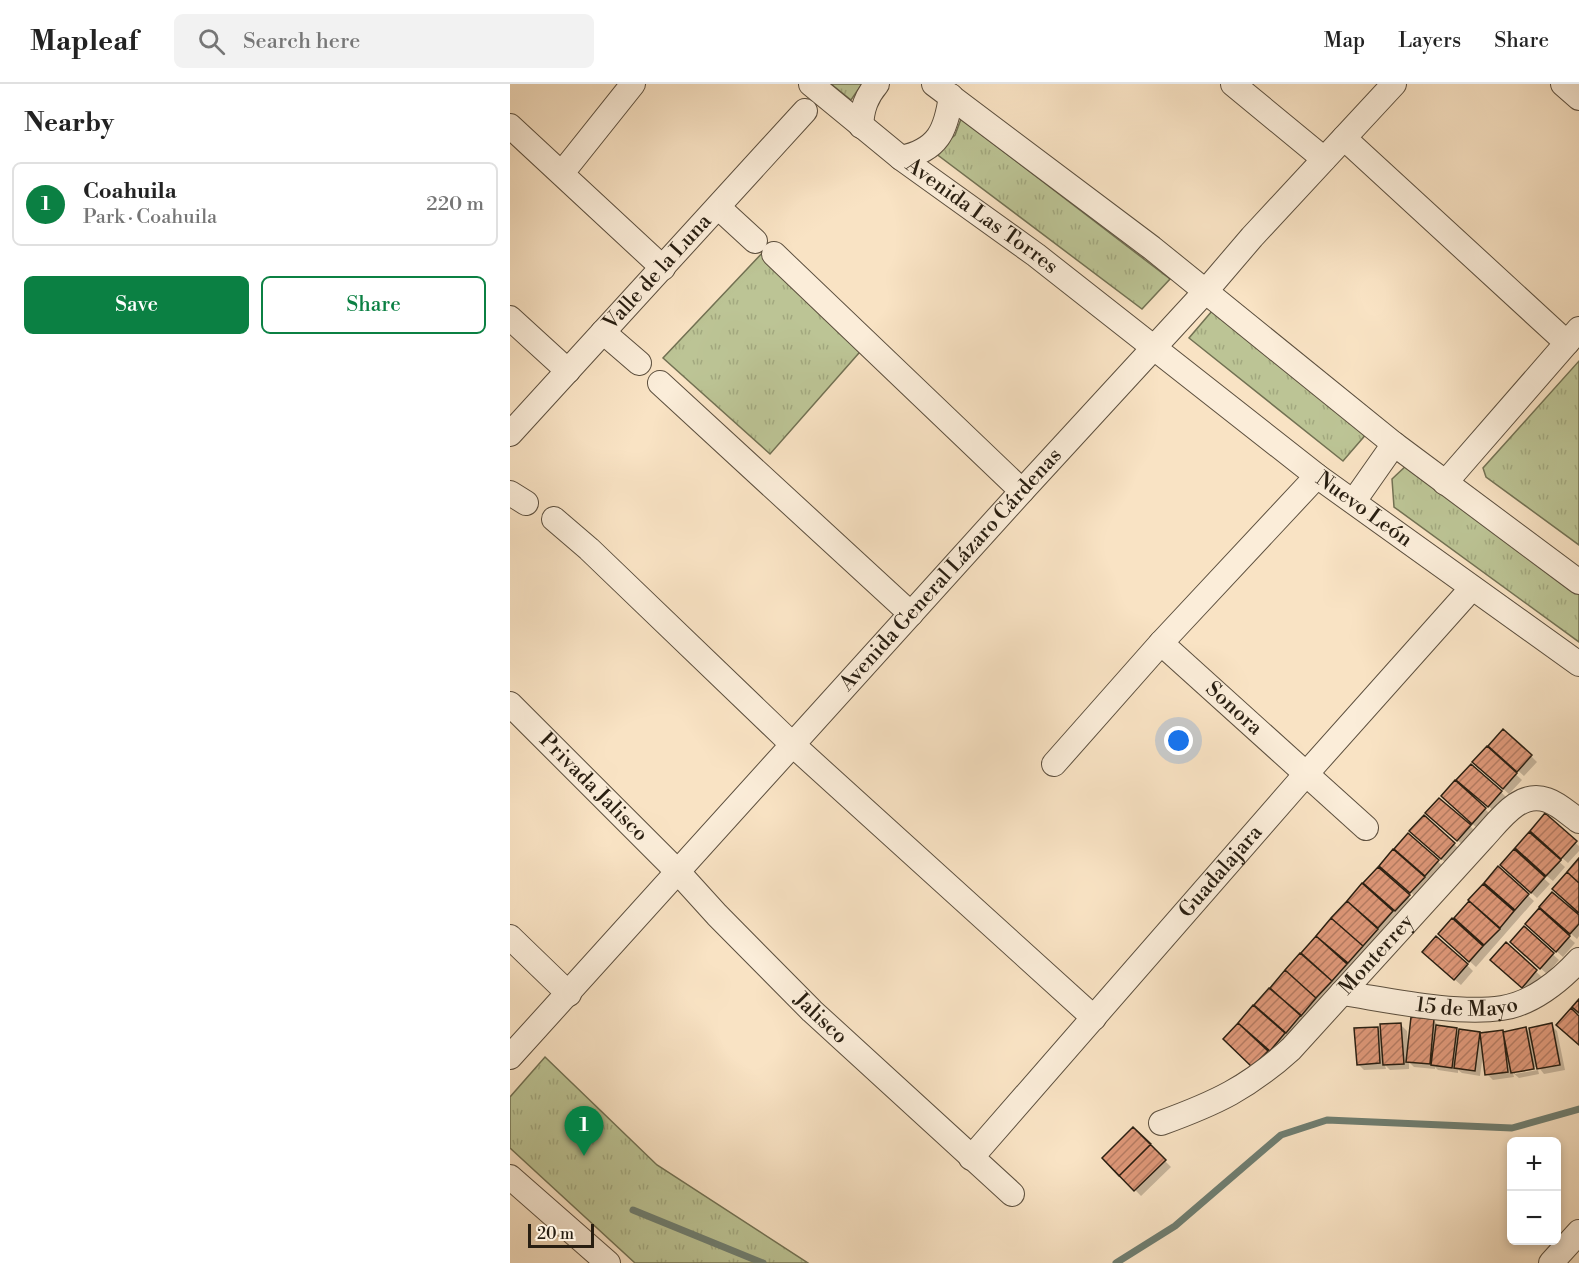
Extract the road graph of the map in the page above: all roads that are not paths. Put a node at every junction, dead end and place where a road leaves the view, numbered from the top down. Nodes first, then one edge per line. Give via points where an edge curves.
1 (633, 84) edge
2 (811, 84) edge
3 (877, 84) edge
4 (1233, 84) edge
5 (1394, 84) edge
6 (1563, 84) edge
7 (942, 90) edge
8 (1579, 98) edge
9 (805, 111) dead end
10 (510, 126) edge
11 (861, 126) junction
12 (1344, 138) junction
13 (901, 158) junction
14 (1324, 159) junction
15 (562, 173) junction
16 (718, 207) junction
17 (663, 268) junction
18 (1205, 292) junction
19 (510, 318) edge
20 (603, 332) junction
21 (1573, 336) edge
22 (1154, 347) junction
23 (639, 363) dead end
24 (568, 370) junction
25 (660, 383) dead end
26 (510, 434) edge
27 (1394, 444) junction
28 (1317, 476) junction
29 (1445, 483) junction
30 (1022, 491) junction
31 (1354, 501) junction
32 (554, 519) dead end
33 (1579, 582) edge
34 (1473, 588) junction
35 (911, 615) junction
36 (1161, 643) junction
37 (1579, 664) edge
38 (510, 704) edge
39 (793, 745) junction
40 (1054, 764) dead end
41 (1306, 774) junction
42 (1579, 821) edge
43 (1366, 828) dead end
44 (678, 872) junction
45 (510, 937) edge
46 (1579, 960) edge
47 (1341, 993) junction
48 (569, 994) junction
49 (1094, 1018) junction
50 (510, 1057) edge
51 (1161, 1123) dead end
52 (971, 1158) junction
53 (510, 1177) edge
54 (1012, 1194) dead end
55 (1579, 1232) edge
56 (608, 1263) edge
57 (1551, 1263) edge

1 - 15 street
2 - 11 street, Avenida Las Torres
3 - 11 street via 865,102
4 - 14 street
5 - 12 street, Avenida General Lázaro Cárdenas
6 - 8 street
7 - 13 street via 948,117 944,130 926,150
7 - 18 street
9 - 16 street, Valle de la Luna
10 - 15 street
11 - 13 street, Avenida Las Torres
12 - 14 street, Avenida General Lázaro Cárdenas
12 - 21 street
13 - 22 street, Avenida Las Torres via 1036,255
14 - 18 street, Avenida General Lázaro Cárdenas
15 - 17 street
16 - 17 street, Valle de la Luna
16 - 30 street
17 - 20 street, Valle de la Luna
18 - 22 street, Avenida General Lázaro Cárdenas
18 - 27 street
19 - 24 street
20 - 23 street
20 - 24 street, Valle de la Luna
21 - 29 street
22 - 28 street, Nuevo León
22 - 30 street, Avenida General Lázaro Cárdenas
24 - 26 street, Valle de la Luna
25 - 35 street
27 - 29 street
27 - 31 street
28 - 31 street, Nuevo León
28 - 36 street
29 - 33 street
30 - 35 street, Avenida General Lázaro Cárdenas
31 - 34 street, Nuevo León
32 - 39 street
34 - 37 street, Nuevo León
34 - 41 street, Guadalajara
35 - 39 street, Avenida General Lázaro Cárdenas
36 - 40 street
36 - 41 street, Sonora
38 - 44 street, Privada Jalisco
39 - 44 street, Avenida General Lázaro Cárdenas
39 - 49 street
41 - 43 street, Sonora
41 - 49 street, Guadalajara
42 - 47 street, Monterrey via 1548,800 1533,797 1515,806
44 - 48 street, Avenida General Lázaro Cárdenas
44 - 52 street, Jalisco via 812,1011
45 - 48 street
46 - 47 street, 15 de Mayo via 1528,1000 1503,1008 1466,1009
47 - 51 street, Monterrey via 1266,1072 1236,1092
48 - 50 street, Avenida General Lázaro Cárdenas
49 - 52 street, Guadalajara
52 - 54 street
53 - 56 street
55 - 57 street

